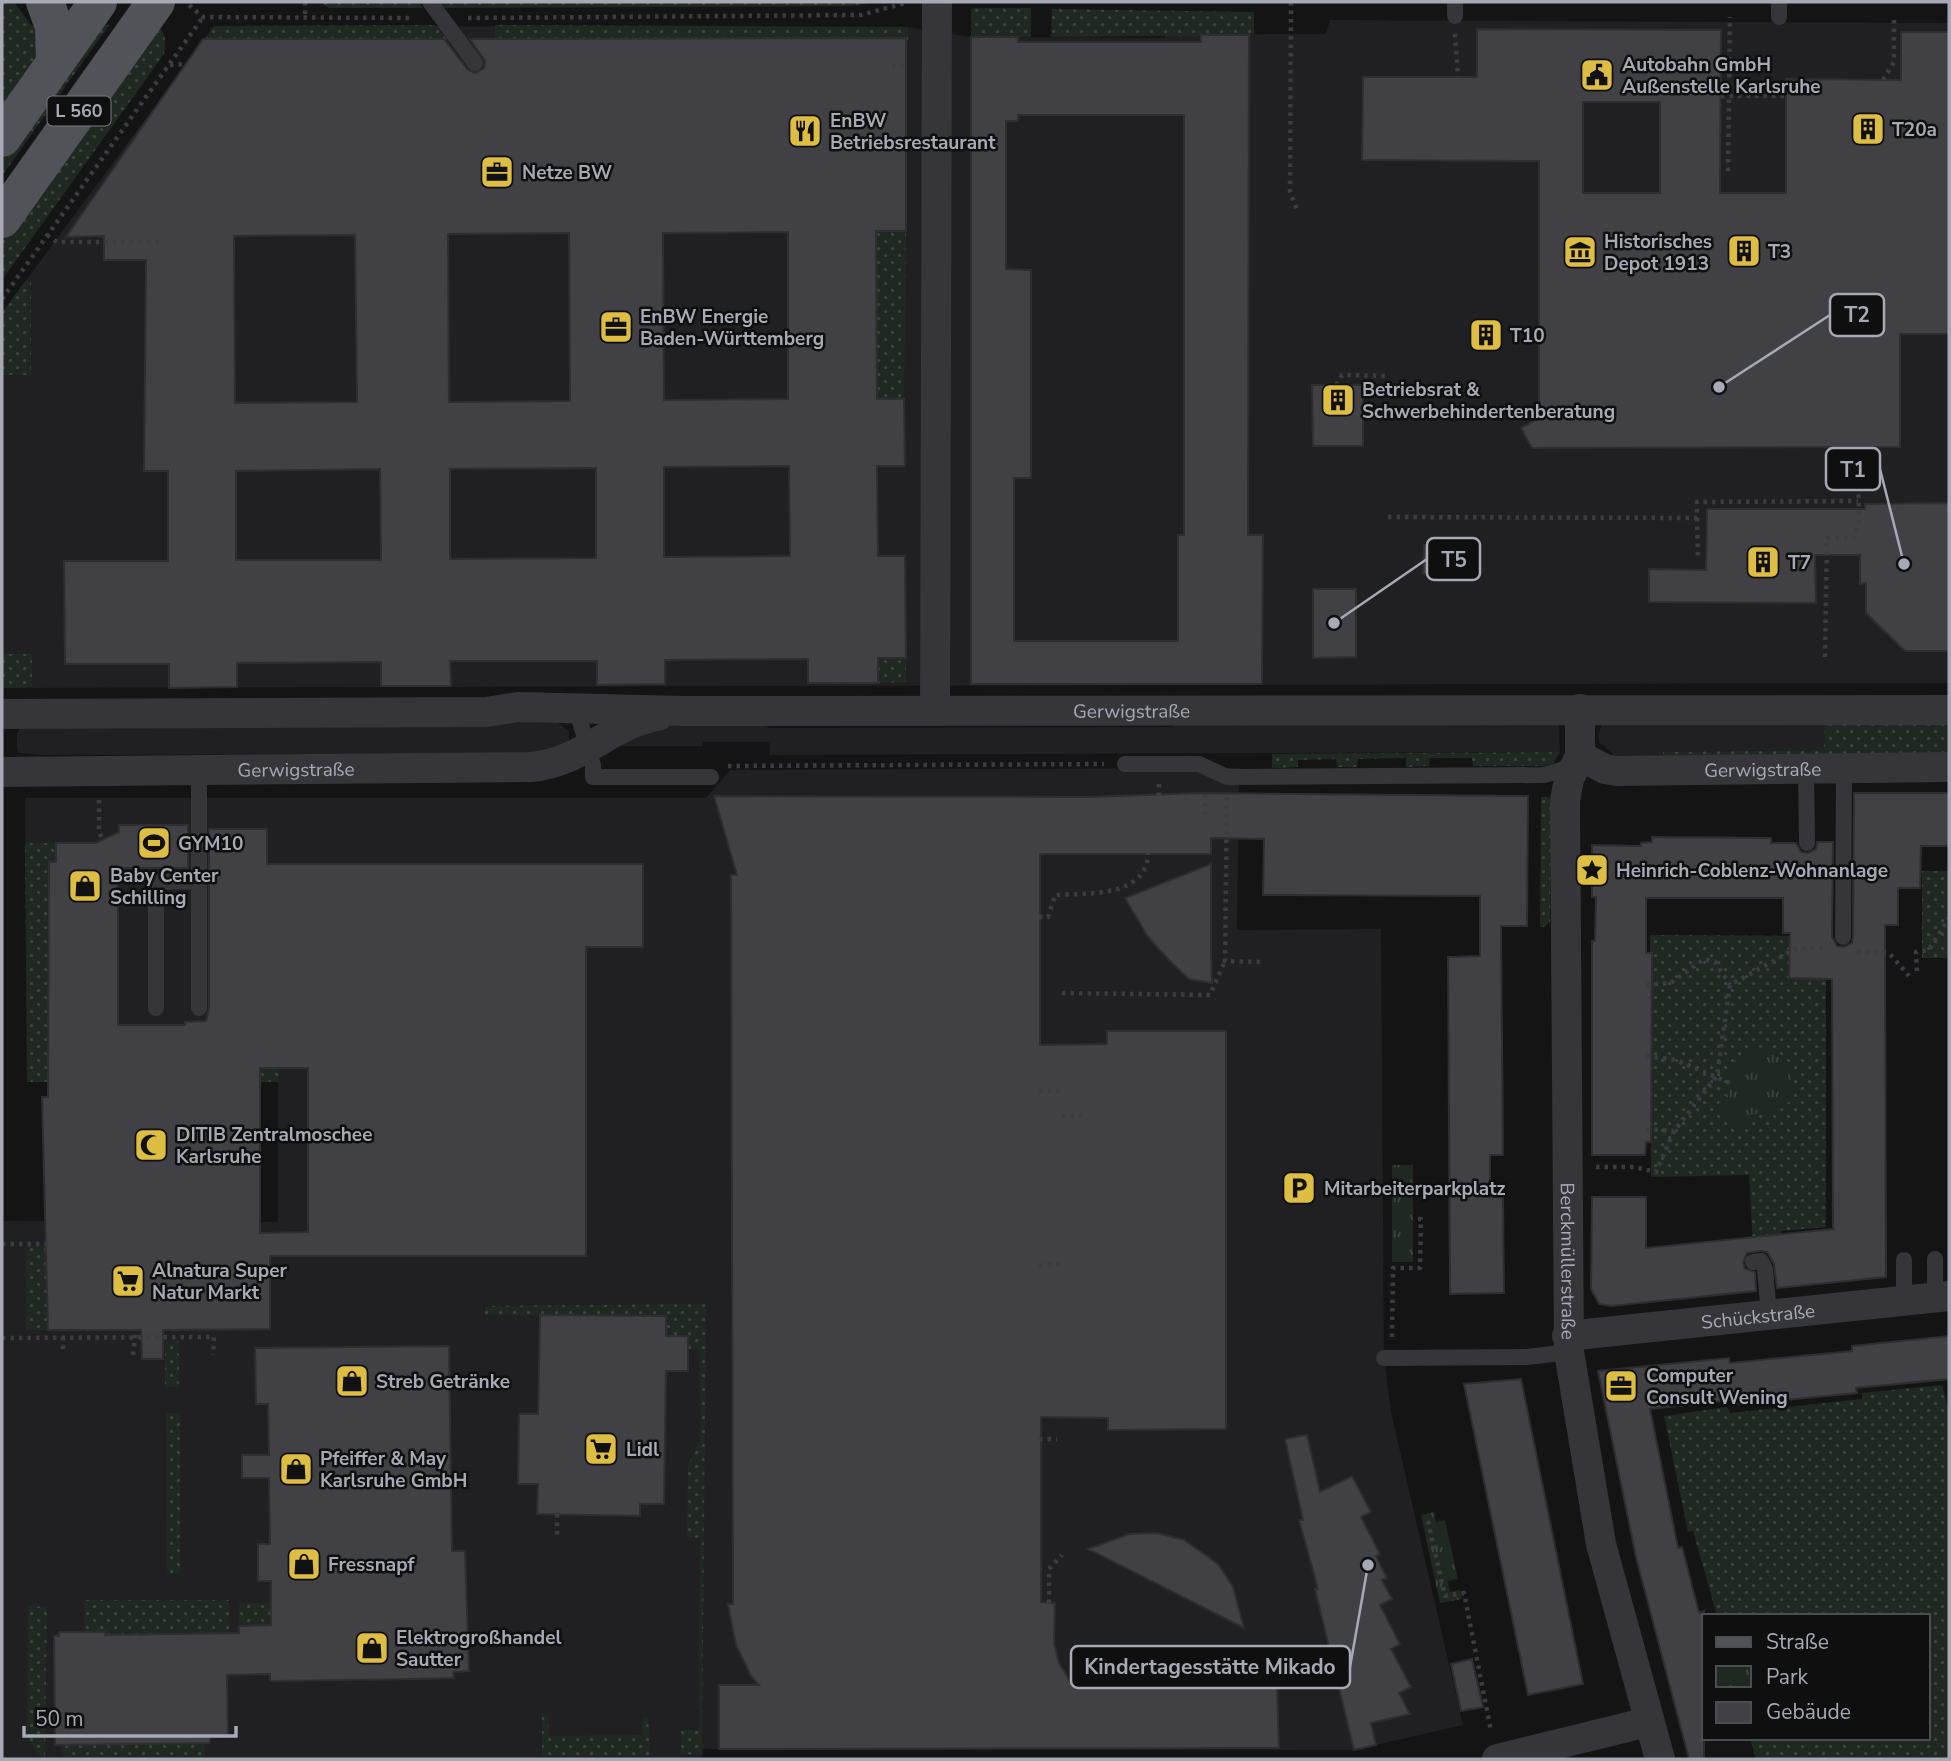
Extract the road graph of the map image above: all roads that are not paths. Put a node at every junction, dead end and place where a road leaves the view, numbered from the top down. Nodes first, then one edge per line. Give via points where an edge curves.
1 (45, 2) edge
2 (98, 2) edge
3 (156, 2) edge
4 (430, 2) edge
5 (937, 2) edge
6 (55, 62) junction
7 (475, 62) dead end
8 (2, 138) edge
9 (2, 219) edge
10 (576, 708) junction
11 (1580, 709) junction
12 (1949, 710) edge
13 (685, 711) junction
14 (935, 711) junction
15 (2, 713) edge
16 (586, 751) junction
17 (1580, 755) junction
18 (1125, 764) road end
19 (1949, 767) edge
20 (199, 768) junction
21 (1844, 768) junction
22 (1806, 769) junction
23 (2, 772) edge
24 (711, 777) road end
25 (1807, 843) dead end
26 (199, 881) junction
27 (1839, 943) road end
28 (156, 1008) dead end
29 (199, 1008) dead end
30 (1935, 1259) dead end
31 (1904, 1260) dead end
32 (1752, 1262) dead end
33 (1942, 1297) edge
34 (1904, 1300) junction
35 (1769, 1315) junction
36 (1568, 1344) junction
37 (1388, 1358) road end
38 (1648, 1722) junction
39 (1497, 1759) edge
40 (1660, 1759) edge

1 - 6 main road via 54,26
2 - 6 main road, L 560
3 - 9 main road, L 560
4 - 7 lane
5 - 14 street
6 - 8 main road, L 560
10 - 13 street, Gerwigstraße
10 - 15 street, Gerwigstraße
10 - 16 lane
11 - 12 street, Gerwigstraße
11 - 14 street, Gerwigstraße
11 - 17 street
13 - 14 street, Gerwigstraße
13 - 16 street, Gerwigstraße via 643,719
16 - 20 street, Gerwigstraße via 558,763 531,767
16 - 24 lane via 593,778
17 - 18 lane via 1562,770 1544,775 1227,777 1199,764
17 - 22 street, Gerwigstraße via 1617,771
17 - 36 street, Berckmüllerstraße via 1565,801
19 - 21 street, Gerwigstraße
20 - 23 street, Gerwigstraße
20 - 26 lane
21 - 22 street, Gerwigstraße
21 - 27 lane
22 - 25 lane
26 - 28 lane via 156,881
26 - 29 lane
30 - 33 lane
31 - 34 lane
32 - 35 lane via 1761,1262 1765,1269
33 - 34 street, Schückstraße
34 - 35 street, Schückstraße
35 - 36 street, Schückstraße
36 - 37 lane via 1527,1357
36 - 38 street, Berckmüllerstraße via 1601,1544
38 - 39 street
38 - 40 street, Berckmüllerstraße

